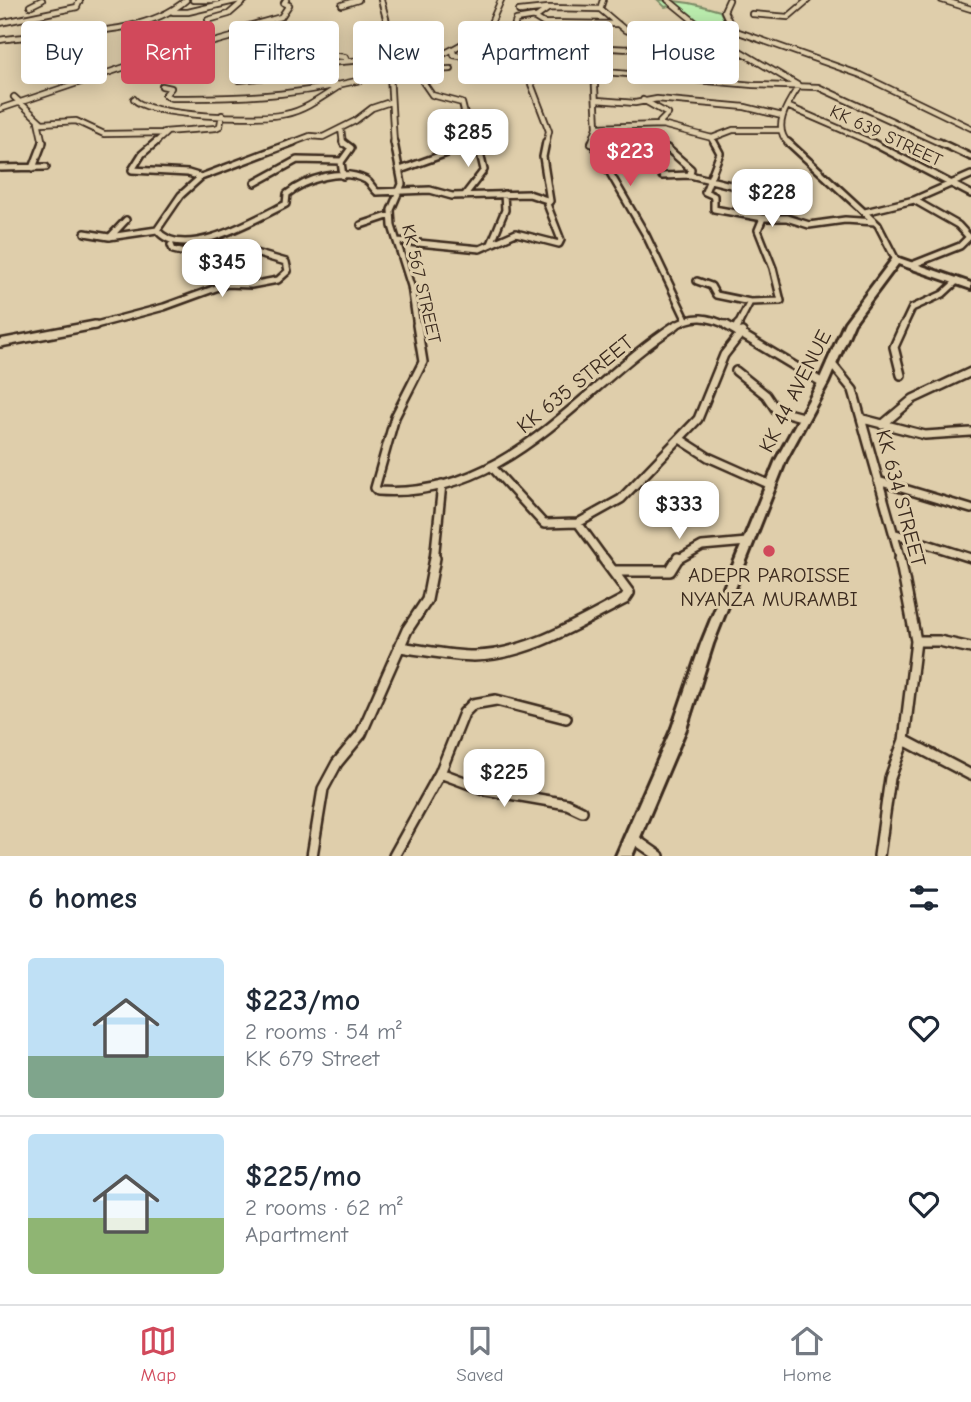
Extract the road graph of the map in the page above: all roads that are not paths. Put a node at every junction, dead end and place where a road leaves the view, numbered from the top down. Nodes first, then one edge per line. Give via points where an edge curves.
1 (42, 0) edge
2 (80, 0) edge
3 (186, 0) edge
4 (193, 0) edge
5 (217, 0) edge
6 (239, 0) edge
7 (245, 0) edge
8 (286, 0) edge
9 (358, 0) edge
10 (381, 0) edge
11 (501, 0) edge
12 (603, 0) edge
13 (668, 0) edge
14 (729, 0) edge
15 (808, 0) edge
16 (942, 0) edge
17 (971, 0) edge
18 (342, 5) dead end
19 (30, 6) dead end
20 (960, 6) junction
21 (549, 8) junction
22 (600, 9) junction
23 (971, 9) edge
24 (172, 12) junction
25 (519, 12) dead end
26 (751, 14) dead end
27 (535, 17) junction
28 (208, 20) dead end
29 (384, 21) edge
30 (492, 21) edge
31 (515, 21) edge
32 (540, 21) edge
33 (0, 23) edge
34 (613, 24) edge
35 (618, 24) junction
36 (627, 30) edge
37 (0, 40) edge
38 (458, 47) edge
39 (453, 51) junction
40 (339, 56) edge
41 (458, 56) edge
42 (444, 57) edge
43 (347, 61) junction
44 (353, 61) edge
45 (339, 62) edge
46 (451, 69) dead end
47 (444, 70) edge
48 (613, 73) edge
49 (353, 82) edge
50 (335, 84) edge
51 (389, 84) edge
52 (424, 84) edge
53 (531, 84) edge
54 (595, 84) edge
55 (162, 86) dead end
56 (799, 86) junction
57 (338, 87) junction
58 (14, 97) dead end
59 (134, 99) dead end
60 (597, 100) junction
61 (643, 100) junction
62 (390, 102) junction
63 (20, 104) junction
64 (787, 106) junction
65 (0, 109) edge
66 (222, 115) junction
67 (782, 116) junction
68 (468, 120) junction
69 (38, 121) junction
70 (662, 125) junction
71 (488, 126) dead end
72 (597, 127) junction
73 (341, 128) junction
74 (971, 128) edge
75 (780, 130) junction
76 (164, 132) junction
77 (711, 138) junction
78 (460, 141) junction
79 (667, 148) dead end
80 (971, 157) edge
81 (342, 161) junction
82 (46, 167) dead end
83 (0, 168) edge
84 (33, 168) junction
85 (400, 170) junction
86 (690, 175) junction
87 (971, 175) edge
88 (343, 176) junction
89 (662, 176) dead end
90 (201, 177) junction
91 (777, 177) dead end
92 (710, 181) junction
93 (255, 183) dead end
94 (953, 183) junction
95 (399, 192) junction
96 (504, 194) junction
97 (971, 194) edge
98 (463, 196) junction
99 (914, 200) junction
100 (550, 201) junction
101 (865, 212) junction
102 (391, 215) junction
103 (763, 218) junction
104 (126, 220) dead end
105 (875, 222) junction
106 (360, 225) dead end
107 (157, 230) junction
108 (85, 233) dead end
109 (970, 234) edge
110 (109, 237) junction
111 (398, 241) junction
112 (171, 245) junction
113 (491, 245) junction
114 (896, 260) junction
115 (912, 265) junction
116 (697, 281) dead end
117 (957, 281) junction
118 (971, 286) edge
119 (750, 302) junction
120 (686, 319) junction
121 (739, 331) junction
122 (0, 343) edge
123 (831, 363) junction
124 (422, 368) joint
125 (736, 371) dead end
126 (971, 372) edge
127 (901, 374) dead end
128 (823, 383) junction
129 (802, 417) junction
130 (863, 419) junction
131 (882, 425) junction
132 (971, 432) edge
133 (680, 439) junction
134 (491, 466) junction
135 (878, 481) junction
136 (442, 484) junction
137 (771, 485) junction
138 (971, 509) edge
139 (578, 523) junction
140 (896, 534) junction
141 (747, 542) junction
142 (971, 558) edge
143 (615, 571) junction
144 (916, 642) junction
145 (399, 647) junction
146 (971, 648) edge
147 (566, 719) dead end
148 (904, 740) junction
149 (440, 772) junction
150 (971, 775) edge
151 (582, 811) dead end
152 (633, 838) junction
153 (312, 856) edge
154 (394, 856) edge
155 (624, 856) edge
156 (659, 856) edge
157 (879, 856) edge

1 - 19 street
2 - 33 street via 76,7
3 - 24 street
4 - 5 street
6 - 24 street
7 - 28 street via 229,14
8 - 63 street via 289,5 281,17 245,26 232,37 134,64
9 - 18 street
10 - 29 street, KK 567 STREET
11 - 30 street
12 - 22 street
13 - 56 street via 706,31
14 - 74 street via 724,11 733,30 861,75
15 - 26 street via 788,17
16 - 20 street
17 - 20 street
20 - 23 street
21 - 22 street
21 - 25 street
21 - 27 street
22 - 35 street
24 - 37 street via 113,28
27 - 31 street
27 - 32 street
34 - 35 street
35 - 36 street
38 - 39 street
39 - 41 street
39 - 42 street
40 - 43 street
43 - 44 street
43 - 45 street
46 - 47 street
48 - 56 street
49 - 57 street
50 - 57 street
51 - 62 street, KK 567 STREET
52 - 68 street via 433,96 462,103
53 - 100 street via 549,131 543,157
54 - 60 street
55 - 57 street via 171,88 165,95 171,98 214,100
56 - 64 street
56 - 80 street via 824,89
57 - 66 street via 311,105 284,115
58 - 63 street
59 - 66 street via 139,106 169,114
60 - 61 street
60 - 72 street
61 - 67 street via 745,107
61 - 70 street via 668,114
62 - 73 street via 369,109
62 - 85 street, KK 567 STREET
63 - 65 street
63 - 69 street
64 - 67 street
64 - 94 street, KK 639 STREET
66 - 76 street via 216,128
67 - 75 street
68 - 71 street via 488,119
68 - 78 street via 462,125
69 - 76 street via 81,122 104,134
69 - 84 street via 43,143
70 - 72 street
70 - 77 street
72 - 120 street via 591,144 596,157 646,235
73 - 81 street via 343,144 351,148
73 - 90 street
75 - 77 street via 733,130
75 - 101 street via 795,152
76 - 90 street via 167,134 142,154 132,170
77 - 92 street via 720,153
78 - 85 street via 450,152
78 - 98 street via 484,146 480,153 484,170
79 - 86 street via 692,170
81 - 88 street
81 - 93 street via 297,160
82 - 84 street
83 - 84 street
85 - 95 street, KK 567 STREET
86 - 89 street
86 - 92 street
87 - 94 street
88 - 95 street via 366,180 374,192
88 - 112 street via 300,184 287,194 286,204 238,229
90 - 107 street via 181,195
91 - 92 street via 780,186 775,197
92 - 103 street via 705,192 714,196 714,209
94 - 97 street, KK 639 STREET
94 - 99 street
95 - 98 street via 430,190
95 - 102 street, KK 567 STREET
96 - 98 street
96 - 100 street via 529,194
96 - 113 street via 505,210
99 - 101 street
99 - 109 street
100 - 113 street via 547,204 559,244 516,233
101 - 105 street
102 - 106 street
102 - 111 street, KK 567 STREET
103 - 105 street via 787,218 808,225
103 - 119 street via 758,230 781,301
104 - 110 street
105 - 114 street
107 - 110 street
107 - 112 street via 160,239
108 - 110 street
109 - 115 street via 960,246
111 - 113 street via 480,249
111 - 124 street, KK 567 STREET via 420,328
112 - 122 street via 181,253 269,256 286,262 288,271 278,280 227,284 123,317
114 - 115 main road
114 - 123 main road, KK 44 AVENUE via 850,322
115 - 117 main road
116 - 119 street via 711,286 716,295
117 - 118 main road
117 - 127 street via 943,294 912,307 894,347
119 - 121 street
120 - 121 street via 700,316
120 - 134 street, KK 635 STREET via 637,355 569,416
121 - 128 street
121 - 133 street via 698,419
123 - 128 main road, KK 44 AVENUE
123 - 130 street, KK 634 STREET via 853,390
124 - 136 street, KK 635 STREET via 395,416 375,488
125 - 129 street via 766,395 776,410
126 - 131 street via 913,399
128 - 129 main road, KK 44 AVENUE
129 - 137 main road, KK 44 AVENUE
130 - 131 street
130 - 135 street, KK 634 STREET
131 - 132 street via 925,435
133 - 137 street
133 - 139 street via 621,499
134 - 136 street, KK 635 STREET
134 - 139 street via 544,524
135 - 138 street
135 - 140 street, KK 634 STREET
136 - 145 street via 430,591
137 - 141 main road, KK 44 AVENUE
139 - 143 street
140 - 142 street
140 - 144 street, KK 634 STREET
141 - 143 street via 727,541 680,556 670,571
141 - 152 main road, KK 44 AVENUE via 679,729
143 - 145 street via 628,596 551,637 489,655
144 - 146 street
144 - 148 street, KK 634 STREET
145 - 153 street via 361,734 323,789
147 - 149 street via 496,700 473,704 460,721
148 - 150 street
148 - 157 street, KK 634 STREET via 890,778
149 - 151 street via 486,790 568,804
149 - 154 street
152 - 155 main road, KK 44 AVENUE
152 - 156 street

